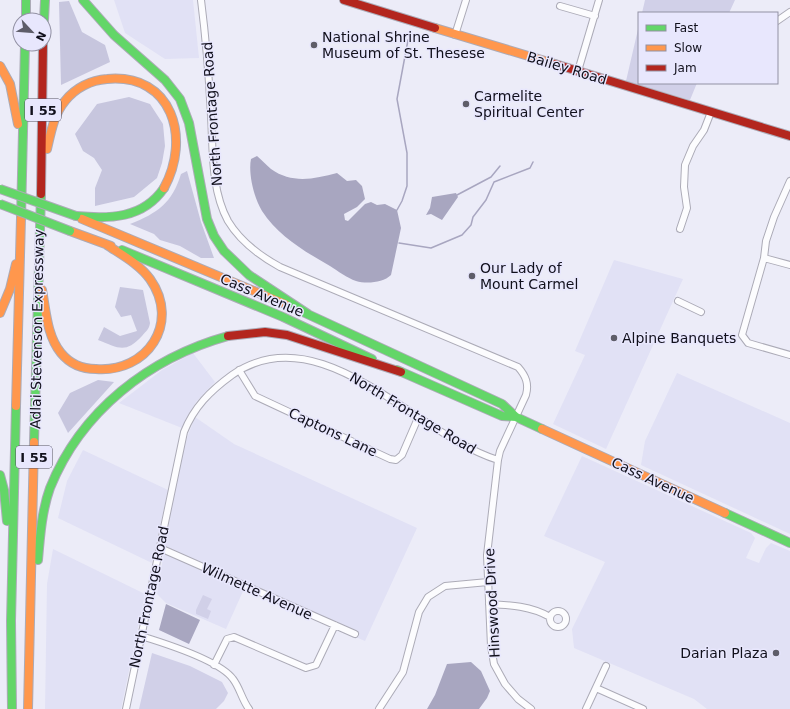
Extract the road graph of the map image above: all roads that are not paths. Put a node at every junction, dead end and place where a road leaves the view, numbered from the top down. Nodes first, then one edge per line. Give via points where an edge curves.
1 (26, 0) edge
2 (45, 0) edge
3 (83, 0) edge
4 (201, 0) edge
5 (344, 0) edge
6 (466, 0) edge
7 (599, 0) edge
8 (358, 2) edge
9 (560, 6) dead end
10 (26, 12) edge
11 (44, 12) edge
12 (790, 12) edge
13 (595, 16) junction
14 (778, 20) edge
15 (455, 34) junction
16 (25, 52) edge
17 (43, 52) edge
18 (0, 66) edge
19 (578, 71) junction
20 (711, 112) junction
21 (790, 136) edge
22 (22, 144) junction
23 (42, 177) junction
24 (790, 181) edge
25 (0, 189) edge
26 (0, 204) edge
27 (76, 216) junction
28 (680, 229) dead end
29 (21, 240) junction
30 (107, 244) junction
31 (764, 258) junction
32 (790, 265) edge
33 (38, 268) junction
34 (678, 301) dead end
35 (701, 312) dead end
36 (0, 313) edge
37 (308, 314) junction
38 (790, 355) edge
39 (239, 370) junction
40 (401, 372) junction
41 (516, 417) junction
42 (418, 418) junction
43 (498, 460) junction
44 (0, 475) edge
45 (790, 543) edge
46 (160, 548) junction
47 (488, 582) junction
48 (489, 604) junction
49 (550, 617) dead end
50 (11, 621) junction
51 (335, 625) junction
52 (355, 634) dead end
53 (141, 636) junction
54 (29, 646) junction
55 (214, 665) junction
56 (606, 666) dead end
57 (596, 688) junction
58 (12, 709) edge
59 (28, 709) edge
60 (126, 709) edge
61 (249, 709) edge
62 (379, 709) edge
63 (531, 709) edge
64 (586, 709) edge
65 (643, 709) edge

1 - 10 main road
2 - 11 main road
3 - 37 main road via 98,21 166,81 180,99 189,124 204,208 214,234 232,261 244,272
4 - 41 street, North Frontage Road via 217,188 225,214 238,234 258,254 280,267 518,367 525,376 527,390
5 - 8 main road, Bailey Road
6 - 15 street
7 - 13 street
8 - 15 main road, Bailey Road
9 - 13 street
12 - 14 street
13 - 19 street
15 - 19 main road, Bailey Road
16 - 22 main road, Adlai Stevenson Expressway / I 55
17 - 23 main road, Adlai Stevenson Expressway / I 55
18 - 22 main road via 10,84
19 - 20 main road, Bailey Road
20 - 21 main road, Bailey Road
20 - 28 street via 685,165 684,187 687,208
22 - 29 main road, Adlai Stevenson Expressway / I 55
23 - 27 main road via 54,122 61,106 79,89 99,79 122,78 147,86 162,97 173,119 178,142 172,173 161,191 140,210 115,218
23 - 33 main road, Adlai Stevenson Expressway / I 55
24 - 31 street via 772,223
25 - 27 main road, Cass Avenue, bridge
26 - 30 main road, Cass Avenue, bridge
27 - 37 main road, Cass Avenue
29 - 36 main road via 10,289
29 - 50 main road, Adlai Stevenson Expressway / I 55
30 - 33 main road via 142,270 156,291 162,313 159,332 152,347 136,362 122,369 105,371 86,368 76,365 60,352 50,331
30 - 40 main road, Cass Avenue via 283,317
31 - 32 street
31 - 38 street via 743,330 743,338 748,343
33 - 54 main road, Adlai Stevenson Expressway / I 55
34 - 35 street
37 - 41 main road, Cass Avenue via 502,404
39 - 42 street, North Frontage Road via 255,362 277,359 300,358 317,361 350,375
39 - 42 street, Captons Lane via 255,396 390,459 396,460 402,455
39 - 46 street, North Frontage Road via 212,390 195,408 188,423 181,444
40 - 41 main road, Cass Avenue via 502,416
40 - 54 main road via 310,341 282,334 249,332 216,337 185,349 139,377 101,411 80,435 50,489 39,551
41 - 43 street, North Frontage Road
41 - 45 main road, Cass Avenue
42 - 43 street, North Frontage Road via 477,452
43 - 47 street, Hinswood Drive via 487,555
44 - 50 main road via 7,510
46 - 51 street, Wilmette Avenue
46 - 53 street, North Frontage Road
47 - 48 street, Hinswood Drive
47 - 62 street via 444,586 428,597 419,612 403,672
48 - 49 street via 516,606 542,612
48 - 63 street, Hinswood Drive via 494,664 509,690
50 - 58 main road, Adlai Stevenson Expressway / I 55
51 - 52 street, Wilmette Avenue
51 - 55 street via 314,667 306,668 234,637 227,639
53 - 55 street
53 - 60 street, North Frontage Road
54 - 59 main road, Adlai Stevenson Expressway / I 55
55 - 61 street via 234,680
56 - 57 street
57 - 64 street
57 - 65 street

